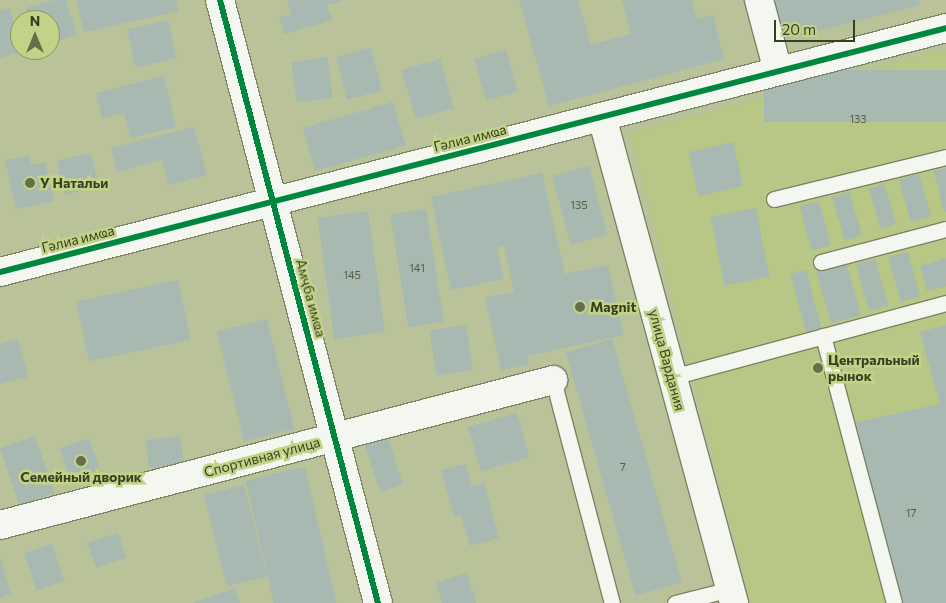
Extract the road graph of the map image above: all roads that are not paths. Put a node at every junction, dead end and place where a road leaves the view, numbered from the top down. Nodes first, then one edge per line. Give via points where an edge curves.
1 (220, 0) edge
2 (759, 0) edge
3 (946, 28) edge
4 (778, 71) junction
5 (602, 117) junction
6 (946, 157) edge
7 (774, 199) dead end
8 (273, 202) junction
9 (946, 229) edge
10 (820, 262) dead end
11 (0, 272) edge
12 (946, 303) edge
13 (823, 336) junction
14 (672, 377) junction
15 (554, 380) joint
16 (335, 438) junction
17 (0, 525) edge
18 (724, 598) edge
19 (378, 603) edge
20 (612, 603) edge
21 (675, 603) edge
22 (894, 603) edge

1 - 8 street, Амҷба имҩа
2 - 4 street
3 - 4 street, Гәлиа имҩа
4 - 5 street, Гәлиа имҩа
5 - 8 street, Гәлиа имҩа
5 - 14 street, улица Вардания
6 - 7 lane
8 - 11 street, Гәлиа имҩа
8 - 16 street, Амҷба имҩа
9 - 10 lane
12 - 13 lane
13 - 14 lane
13 - 22 lane
14 - 18 street, улица Вардания
15 - 16 street, Спортивная улица
15 - 20 lane
16 - 17 street, Спортивная улица
16 - 19 street, Амҷба имҩа
18 - 21 lane

